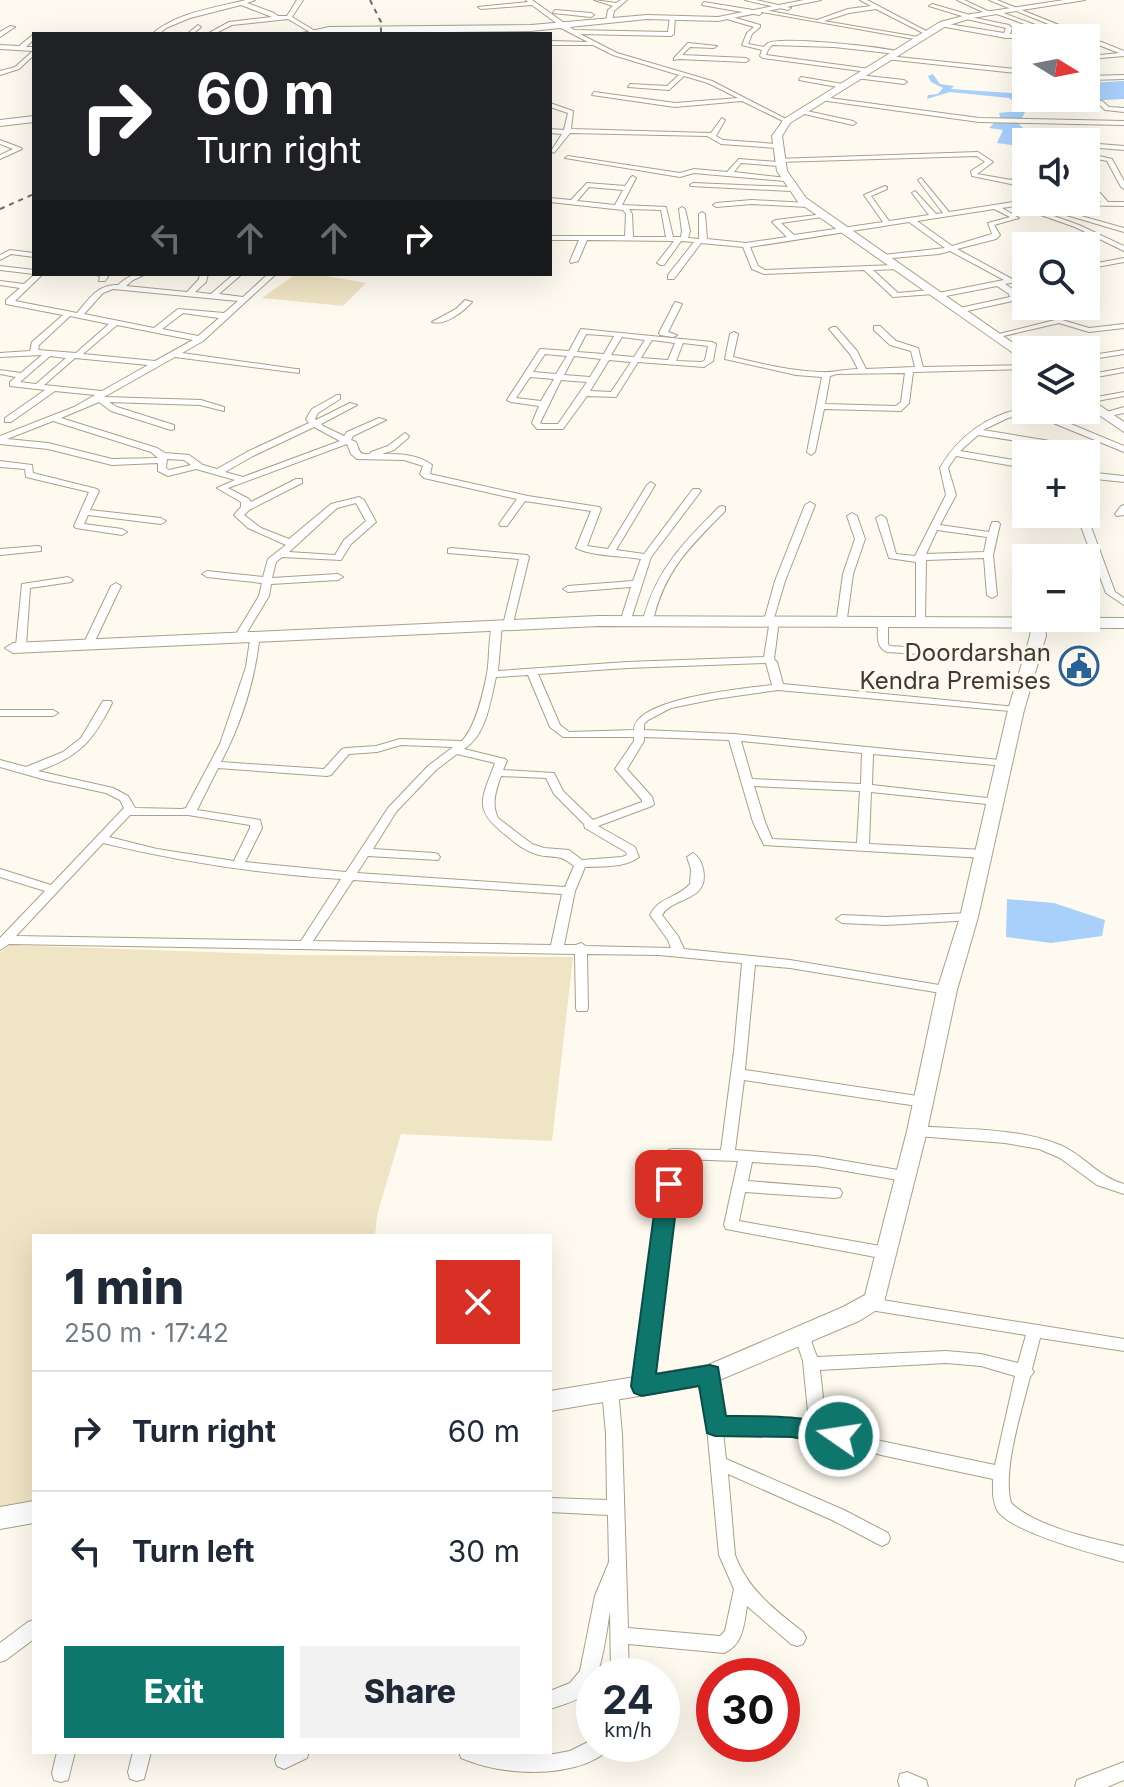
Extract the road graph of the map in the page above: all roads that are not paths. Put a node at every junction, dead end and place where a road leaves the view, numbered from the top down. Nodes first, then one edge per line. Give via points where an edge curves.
1 (252, 0) edge
2 (300, 0) edge
3 (597, 0) edge
4 (624, 0) edge
5 (748, 0) edge
6 (817, 0) edge
7 (863, 0) edge
8 (960, 0) edge
9 (978, 0) edge
10 (992, 0) edge
11 (1077, 0) edge
12 (531, 1) edge
13 (241, 3) junction
14 (704, 4) dead end
15 (616, 5) junction
16 (561, 6) dead end
17 (481, 7) dead end
18 (877, 7) junction
19 (788, 8) junction
20 (1016, 9) junction
21 (762, 12) junction
22 (996, 12) junction
23 (553, 14) junction
24 (591, 15) dead end
25 (289, 17) junction
26 (673, 17) junction
27 (829, 17) junction
28 (966, 17) junction
29 (277, 18) junction
30 (729, 18) junction
31 (609, 21) junction
32 (818, 22) junction
33 (946, 23) junction
34 (1028, 24) edge
35 (1053, 24) edge
36 (12, 27) dead end
37 (198, 27) dead end
38 (565, 28) junction
39 (468, 31) edge
40 (157, 32) edge
41 (192, 32) edge
42 (214, 32) edge
43 (306, 32) edge
44 (388, 32) edge
45 (0, 35) edge
46 (1006, 36) junction
47 (1012, 36) edge
48 (32, 37) edge
49 (918, 38) junction
50 (552, 43) edge
51 (1100, 43) edge
52 (591, 44) junction
53 (714, 46) dead end
54 (0, 47) edge
55 (21, 48) junction
56 (765, 49) junction
57 (32, 50) edge
58 (32, 52) edge
59 (1124, 53) edge
60 (892, 55) junction
61 (679, 57) junction
62 (1100, 57) edge
63 (746, 60) dead end
64 (665, 70) junction
65 (868, 70) junction
66 (1012, 70) edge
67 (0, 73) edge
68 (683, 74) junction
69 (858, 77) junction
70 (1124, 77) edge
71 (1100, 78) edge
72 (801, 79) dead end
73 (904, 82) dead end
74 (630, 86) dead end
75 (843, 86) junction
76 (594, 94) dead end
77 (822, 99) junction
78 (740, 100) junction
79 (1100, 102) dead end
80 (552, 106) edge
81 (1124, 110) edge
82 (802, 112) junction
83 (32, 119) edge
84 (722, 120) dead end
85 (1079, 120) junction
86 (1095, 120) junction
87 (787, 121) junction
88 (0, 123) edge
89 (853, 123) dead end
90 (1124, 123) edge
91 (1071, 128) edge
92 (1093, 128) edge
93 (552, 131) edge
94 (567, 132) junction
95 (713, 135) junction
96 (0, 142) edge
97 (1124, 142) edge
98 (1100, 144) edge
99 (777, 146) junction
100 (554, 151) dead end
101 (0, 157) edge
102 (568, 158) dead end
103 (1100, 158) edge
104 (779, 162) junction
105 (729, 174) junction
106 (633, 178) dead end
107 (785, 179) junction
108 (921, 180) dead end
109 (1012, 182) edge
110 (693, 185) dead end
111 (1124, 187) edge
112 (628, 188) junction
113 (885, 188) dead end
114 (791, 189) junction
115 (915, 193) dead end
116 (1100, 196) edge
117 (552, 200) edge
118 (572, 203) junction
119 (1012, 204) edge
120 (1124, 204) edge
121 (716, 205) dead end
122 (808, 205) junction
123 (993, 205) junction
124 (1100, 205) edge
125 (1107, 205) junction
126 (620, 207) junction
127 (682, 209) dead end
128 (702, 214) dead end
129 (822, 215) junction
130 (948, 215) junction
131 (934, 216) junction
132 (1049, 216) edge
133 (1075, 216) edge
134 (911, 220) junction
135 (888, 224) junction
136 (1124, 230) edge
137 (845, 231) junction
138 (552, 238) edge
139 (584, 238) junction
140 (629, 238) junction
141 (793, 238) junction
142 (677, 239) junction
143 (701, 241) junction
144 (746, 245) junction
145 (951, 249) junction
146 (1124, 249) edge
147 (32, 255) edge
148 (883, 257) junction
149 (0, 258) edge
150 (574, 261) dead end
151 (1122, 262) edge
152 (661, 263) dead end
153 (1100, 265) edge
154 (895, 267) junction
155 (0, 268) edge
156 (866, 268) junction
157 (32, 272) edge
158 (34, 276) edge
159 (136, 276) edge
160 (204, 276) edge
161 (236, 276) edge
162 (270, 276) edge
163 (671, 277) dead end
164 (1011, 281) joint
165 (0, 283) edge
166 (998, 283) junction
167 (26, 286) junction
168 (121, 287) junction
169 (933, 294) junction
170 (188, 295) junction
171 (213, 296) junction
172 (244, 299) junction
173 (468, 302) dead end
174 (678, 304) dead end
175 (3, 305) edge
176 (958, 311) junction
177 (68, 314) junction
178 (78, 316) junction
179 (226, 316) junction
180 (436, 322) dead end
181 (115, 323) junction
182 (1124, 326) edge
183 (877, 328) dead end
184 (833, 329) dead end
185 (156, 330) junction
186 (619, 335) junction
187 (995, 336) junction
188 (650, 338) junction
189 (200, 339) junction
190 (680, 340) junction
191 (1012, 348) edge
192 (1124, 352) edge
193 (37, 353) junction
194 (572, 353) junction
195 (48, 354) junction
196 (174, 354) junction
197 (0, 355) edge
198 (76, 355) junction
199 (1100, 356) edge
200 (606, 357) junction
201 (729, 359) junction
202 (635, 360) junction
203 (709, 361) junction
204 (671, 363) junction
205 (157, 364) junction
206 (1012, 367) edge
207 (909, 370) junction
208 (920, 370) junction
209 (1124, 370) edge
210 (296, 371) dead end
211 (863, 371) junction
212 (0, 372) edge
213 (528, 374) junction
214 (1100, 374) edge
215 (21, 375) junction
216 (826, 375) junction
217 (560, 378) junction
218 (592, 380) junction
219 (37, 387) junction
220 (52, 389) junction
221 (585, 393) junction
222 (1124, 394) edge
223 (337, 397) dead end
224 (101, 398) junction
225 (1100, 398) edge
226 (544, 404) junction
227 (353, 405) dead end
228 (819, 406) junction
229 (221, 409) dead end
230 (1124, 410) edge
231 (1100, 411) edge
232 (1104, 414) junction
233 (4, 419) edge
234 (55, 419) junction
235 (382, 420) dead end
236 (316, 425) junction
237 (31, 426) junction
238 (171, 427) dead end
239 (1124, 428) edge
240 (1073, 429) junction
241 (977, 432) junction
242 (405, 436) dead end
243 (0, 440) edge
244 (1017, 440) edge
245 (1072, 440) edge
246 (347, 442) junction
247 (1124, 449) edge
248 (811, 452) dead end
249 (955, 453) junction
250 (371, 456) junction
251 (163, 458) junction
252 (1012, 463) edge
253 (0, 464) edge
254 (199, 466) junction
255 (217, 473) junction
256 (1100, 476) edge
257 (241, 479) junction
258 (1124, 479) edge
259 (299, 481) dead end
260 (651, 485) dead end
261 (696, 491) dead end
262 (523, 498) junction
263 (810, 505) dead end
264 (246, 508) junction
265 (722, 509) dead end
266 (85, 512) junction
267 (852, 516) dead end
268 (881, 518) dead end
269 (161, 521) dead end
270 (504, 524) dead end
271 (934, 527) junction
272 (1087, 528) edge
273 (122, 532) dead end
274 (291, 543) junction
275 (38, 549) dead end
276 (451, 551) dead end
277 (0, 552) edge
278 (610, 553) junction
279 (282, 554) junction
280 (988, 555) junction
281 (646, 557) junction
282 (919, 559) junction
283 (207, 574) dead end
284 (338, 577) dead end
285 (68, 580) dead end
286 (269, 581) junction
287 (636, 584) junction
288 (116, 586) dead end
289 (568, 589) dead end
290 (992, 595) dead end
291 (1124, 602) edge
292 (627, 616) junction
293 (649, 616) junction
294 (842, 618) junction
295 (772, 619) junction
296 (920, 619) junction
297 (1012, 621) edge
298 (1012, 622) edge
299 (1100, 622) edge
300 (1124, 622) edge
301 (503, 623) junction
302 (883, 623) junction
303 (1036, 632) edge
304 (246, 640) junction
305 (88, 645) junction
306 (11, 647) edge
307 (1031, 658) junction
308 (769, 660) junction
309 (532, 672) junction
310 (492, 674) junction
311 (778, 687) junction
312 (107, 703) dead end
313 (1016, 710) junction
314 (0, 713) edge
315 (53, 713) dead end
316 (640, 734) junction
317 (734, 737) junction
318 (460, 747) junction
319 (868, 750) junction
320 (0, 763) edge
321 (1006, 763) junction
322 (216, 765) junction
323 (27, 771) junction
324 (498, 773) junction
325 (746, 782) junction
326 (867, 788) junction
327 (996, 802) junction
328 (131, 810) junction
329 (189, 812) junction
330 (590, 823) junction
331 (100, 839) junction
332 (863, 846) junction
333 (365, 852) junction
334 (984, 854) junction
335 (434, 857) dead end
336 (693, 857) dead end
337 (238, 864) junction
338 (580, 865) junction
339 (0, 873) edge
340 (348, 876) junction
341 (530, 880) dead end
342 (571, 886) junction
343 (52, 889) junction
344 (969, 917) junction
345 (842, 919) dead end
346 (3, 943) edge
347 (306, 943) junction
348 (557, 947) junction
349 (581, 947) junction
350 (679, 952) junction
351 (749, 959) junction
352 (947, 990) junction
353 (582, 1008) dead end
354 (738, 1074) junction
355 (924, 1102) junction
356 (917, 1131) junction
357 (727, 1155) junction
358 (746, 1157) junction
359 (904, 1176) junction
360 (739, 1186) junction
361 (1124, 1189) edge
362 (835, 1193) dead end
363 (886, 1253) junction
364 (870, 1304) junction
365 (1034, 1332) junction
366 (802, 1334) junction
367 (1124, 1345) edge
368 (811, 1364) junction
369 (1026, 1372) junction
370 (710, 1374) junction
371 (642, 1386) junction
372 (610, 1390) junction
373 (552, 1401) edge
374 (715, 1426) junction
375 (818, 1430) junction
376 (719, 1463) junction
377 (1000, 1473) junction
378 (552, 1505) edge
379 (615, 1508) junction
380 (32, 1512) edge
381 (0, 1518) edge
382 (882, 1538) dead end
383 (1124, 1554) edge
384 (615, 1565) junction
385 (742, 1589) junction
386 (32, 1630) edge
387 (619, 1635) junction
388 (797, 1638) dead end
389 (0, 1654) edge
390 (620, 1658) edge
391 (552, 1699) edge
392 (66, 1754) edge
393 (142, 1754) edge
394 (478, 1754) edge
395 (576, 1759) edge
396 (1124, 1771) edge
397 (137, 1772) dead end
398 (61, 1773) dead end
399 (1084, 1787) edge

1 - 13 street
2 - 25 street
3 - 15 street
4 - 15 street
5 - 19 street
6 - 19 street
7 - 18 street
8 - 22 street
9 - 22 street
10 - 20 street
11 - 20 street
12 - 17 street
12 - 23 street
13 - 29 street
13 - 40 street via 184,16
14 - 21 street
15 - 31 street
16 - 23 street
18 - 27 street
18 - 49 street
19 - 21 street
20 - 22 street
20 - 35 street
21 - 30 street
21 - 32 street
22 - 28 street
22 - 34 street
23 - 24 street
23 - 38 street
25 - 29 street
25 - 43 street
26 - 30 street
26 - 31 street
26 - 38 street via 671,34
27 - 32 street
27 - 49 street
28 - 33 street
28 - 33 street via 930,9
28 - 46 street via 1007,26
29 - 42 street via 231,23
30 - 56 street via 758,26 745,45
31 - 38 street
32 - 49 street via 865,30 859,34
33 - 46 street
33 - 49 street
36 - 45 street
37 - 41 street
38 - 39 street
38 - 52 street
39 - 44 street
46 - 47 street
48 - 55 street
49 - 60 street
50 - 52 street
51 - 59 street
52 - 64 street
53 - 61 street via 688,45
54 - 55 street
55 - 57 street
56 - 60 street via 771,43 850,45
56 - 65 street via 765,57
58 - 67 street via 17,68
59 - 62 street
60 - 65 street
60 - 66 street
61 - 63 street
61 - 64 street
64 - 68 street
65 - 69 street
68 - 74 street via 666,88
68 - 78 street
69 - 73 street
69 - 75 street
70 - 71 street
72 - 75 street
75 - 77 street
76 - 78 street via 675,105
77 - 82 street
77 - 85 street via 979,120
78 - 87 street
79 - 81 street via 1107,109
80 - 94 street via 571,112
82 - 87 street
82 - 89 street
83 - 88 street
84 - 95 street
85 - 86 street
85 - 91 street
86 - 90 street
86 - 92 street
87 - 99 street
93 - 94 street
94 - 95 street
94 - 100 street
95 - 99 street via 721,142
96 - 101 street via 19,149
97 - 98 street
99 - 104 street
102 - 105 street via 680,175
103 - 111 street via 1110,160
104 - 105 street via 739,161
104 - 107 street
104 - 109 street via 971,153 990,162 974,175
105 - 107 street
106 - 112 street
107 - 114 street
108 - 130 street
110 - 114 street
112 - 118 street via 587,185
112 - 126 street
113 - 135 street via 867,195
114 - 122 street
115 - 131 street
116 - 125 street
117 - 118 street
118 - 126 street
119 - 123 street
120 - 125 street
121 - 122 street
122 - 129 street
123 - 130 street
123 - 145 street via 1016,218 990,224 993,237
124 - 125 street
126 - 140 street via 629,211
126 - 142 street via 666,210
127 - 142 street via 686,231
128 - 143 street
129 - 137 street
129 - 141 street via 776,222
130 - 131 street
131 - 134 street
132 - 146 street
133 - 136 street
134 - 135 street
134 - 145 street
135 - 137 street
137 - 141 street
137 - 148 street
138 - 139 street
139 - 140 street
139 - 150 street
140 - 142 street
141 - 144 street
142 - 143 street
142 - 152 street
143 - 144 street
143 - 163 street
144 - 156 street via 755,267 764,272
145 - 148 street
145 - 164 street
147 - 149 street via 10,252
148 - 154 street
151 - 153 street
154 - 156 street
154 - 169 street
155 - 157 street
156 - 169 street via 896,295
158 - 167 street
159 - 168 street
160 - 170 street
161 - 171 street
162 - 172 street
164 - 166 street
165 - 167 street
166 - 169 street
166 - 176 street via 1014,298
167 - 175 street
168 - 170 street
168 - 178 street via 100,291
169 - 176 street
170 - 171 street
171 - 172 street
172 - 179 street
173 - 180 street
174 - 201 street via 663,333 733,338
175 - 177 street
176 - 187 street
177 - 178 street
177 - 193 street via 35,344
178 - 181 street
179 - 185 street via 181,311
179 - 189 street
181 - 185 street
181 - 198 street
182 - 187 street via 1089,330 1059,321
183 - 208 street via 893,343 915,350
184 - 211 street
185 - 189 street
186 - 188 street
186 - 194 street via 584,331
186 - 200 street
187 - 191 street
188 - 190 street
188 - 202 street
189 - 196 street
190 - 203 street via 712,344
190 - 204 street
192 - 199 street
193 - 195 street
193 - 197 street
194 - 200 street
194 - 213 street via 543,351
194 - 217 street
195 - 198 street
195 - 215 street
196 - 205 street
196 - 210 street
198 - 205 street
198 - 219 street
200 - 202 street
200 - 218 street
201 - 203 street
201 - 216 street
202 - 204 street
202 - 221 street via 613,395
203 - 204 street via 692,367
205 - 224 street
206 - 208 street
207 - 208 street
207 - 211 street
207 - 228 street via 905,403 898,409
209 - 214 street
211 - 216 street
212 - 215 street
213 - 217 street
213 - 226 street via 511,400
215 - 219 street via 13,384
216 - 228 street
217 - 218 street
217 - 226 street
218 - 221 street
219 - 220 street
220 - 224 street
220 - 233 street
221 - 226 street via 560,427 536,423
222 - 225 street
223 - 236 street via 311,415
224 - 229 street via 201,403
224 - 234 street
224 - 238 street via 114,409
227 - 236 street
228 - 248 street
230 - 232 street
231 - 232 street
232 - 239 street
233 - 237 street
234 - 237 street
234 - 251 street
235 - 246 street via 350,434
236 - 246 street
236 - 255 street via 251,451
237 - 243 street
240 - 241 street via 1025,410
240 - 245 street
240 - 247 street
241 - 244 street
241 - 249 street
242 - 250 street
243 - 251 street via 118,462
246 - 250 street via 360,457
246 - 257 street
249 - 252 street
249 - 271 street via 944,468 951,495
250 - 262 street via 420,460 428,465 427,476
251 - 254 street via 186,457
251 - 254 street via 161,469 172,474
253 - 266 street via 29,467 29,475 94,491
254 - 255 street
255 - 257 street
256 - 258 street
257 - 264 street via 220,490 245,500
259 - 264 street
260 - 278 street
261 - 281 street
262 - 270 street
262 - 278 street via 596,509 580,547
263 - 295 street via 780,581
264 - 274 street via 239,515 243,520
265 - 293 street via 671,561
266 - 269 street
266 - 273 street via 81,527
267 - 294 street via 860,539
268 - 282 street via 892,556
271 - 280 street via 994,529
271 - 282 street
272 - 291 street via 1111,593
274 - 279 street
274 - 279 street via 334,506 359,500 371,522 336,559
275 - 277 street
276 - 301 street via 524,557
278 - 281 street
279 - 286 street via 271,561
280 - 282 street
280 - 290 street
281 - 287 street
282 - 296 street
283 - 286 street
284 - 286 street
285 - 306 street via 25,586
286 - 304 street
287 - 289 street
287 - 292 street
288 - 305 street
292 - 293 main road
292 - 301 main road
293 - 295 main road
294 - 295 main road
294 - 296 main road
295 - 301 main road
295 - 302 main road
295 - 308 street
296 - 297 main road
298 - 302 main road
299 - 300 main road
301 - 304 main road
301 - 310 street
302 - 307 street via 887,649
303 - 307 street
304 - 305 main road
304 - 306 main road via 113,650
304 - 322 street via 251,667
305 - 306 main road
307 - 313 street
308 - 309 street
308 - 311 street
309 - 310 street
309 - 316 street via 558,732
310 - 318 street via 477,729
311 - 313 street
311 - 316 street via 668,706 641,720
312 - 323 street via 77,749
313 - 321 street
314 - 315 street
316 - 317 street
316 - 330 street via 621,771 649,802
317 - 319 street
317 - 325 street
318 - 322 street via 400,742 349,751 327,773
318 - 324 street via 499,760
318 - 333 street via 404,796
319 - 321 street
319 - 326 street
320 - 323 street
321 - 327 street
322 - 329 street
323 - 328 street via 109,790 124,798
324 - 330 street via 550,775 558,792
324 - 338 street via 489,795 493,820 528,847 565,853
325 - 326 street
325 - 332 street via 768,842
326 - 327 street
326 - 332 street
327 - 334 street
328 - 329 street
328 - 331 street
329 - 337 street via 256,822
330 - 338 street via 634,856
331 - 337 street via 162,855
331 - 343 street
332 - 334 street
333 - 335 street
333 - 340 street
334 - 344 street
336 - 350 street via 697,884 685,897 661,906 656,915
337 - 340 street
338 - 342 street
339 - 343 street
340 - 342 street
340 - 347 street
341 - 342 street
342 - 348 street
343 - 346 street
344 - 345 street
344 - 352 street
346 - 347 street
347 - 348 street
348 - 349 street
349 - 350 street
349 - 353 street
350 - 351 street
351 - 352 street
351 - 354 street
352 - 355 street
354 - 355 street
354 - 357 street
355 - 356 street
356 - 359 street
356 - 361 street via 1049,1147 1078,1162 1096,1181
357 - 358 street
357 - 371 street via 673,1154
358 - 359 street via 816,1161
358 - 360 street
359 - 363 street
360 - 362 street
360 - 363 street via 731,1225
363 - 364 street via 878,1295
364 - 365 street
364 - 366 street
365 - 367 street
365 - 369 street
366 - 368 street
366 - 370 street
368 - 369 street via 946,1357
368 - 375 street
369 - 377 street
370 - 371 street
370 - 374 street
371 - 372 street
372 - 373 street
372 - 379 street
374 - 375 street
374 - 376 street
375 - 377 street
376 - 382 street
376 - 385 street via 727,1555
377 - 383 street via 1001,1503 1011,1515
378 - 379 street
379 - 384 street
380 - 381 street
384 - 387 street
384 - 391 street via 606,1585 589,1672 579,1687
385 - 387 street via 733,1635 724,1645
385 - 388 street
386 - 389 street
387 - 390 street
392 - 398 street
393 - 397 street
394 - 395 street via 528,1764
396 - 399 street

